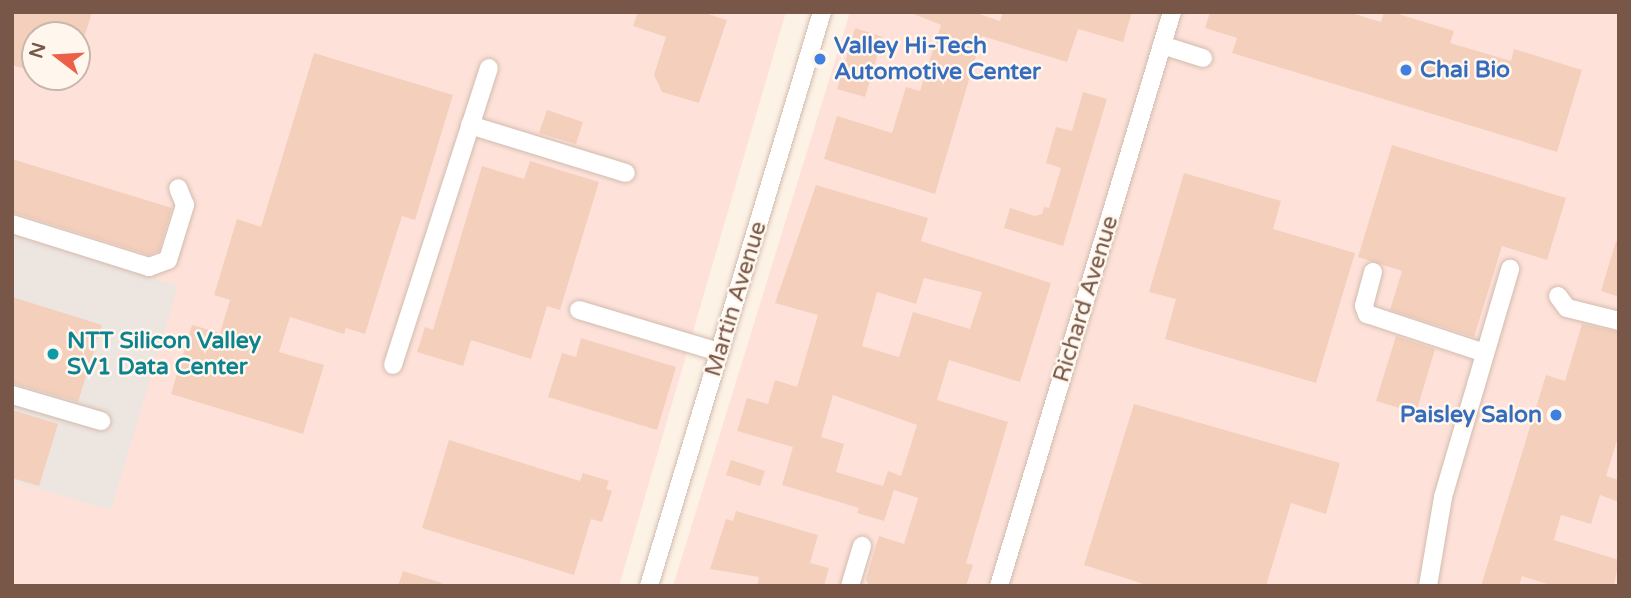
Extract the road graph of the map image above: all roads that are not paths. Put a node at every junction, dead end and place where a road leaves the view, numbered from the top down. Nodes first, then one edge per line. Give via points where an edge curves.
1 (822, 12) edge
2 (1172, 12) edge
3 (1162, 45) junction
4 (1203, 58) dead end
5 (489, 68) dead end
6 (470, 125) junction
7 (626, 173) dead end
8 (178, 188) dead end
9 (12, 224) edge
10 (1510, 269) dead end
11 (1373, 272) dead end
12 (1558, 296) dead end
13 (579, 310) dead end
14 (1619, 321) edge
15 (719, 352) junction
16 (1485, 353) junction
17 (393, 365) dead end
18 (12, 395) edge
19 (101, 421) dead end
20 (862, 546) dead end
21 (649, 586) edge
22 (850, 586) edge
23 (999, 586) edge
24 (1428, 586) edge

1 - 15 street, Martin Avenue
2 - 3 street, Richard Avenue
3 - 4 street
3 - 23 street, Richard Avenue
5 - 6 street
6 - 7 street
6 - 17 street
8 - 9 street via 185,205 168,260 149,267
10 - 16 street
11 - 16 street via 1364,306 1367,314
12 - 14 street via 1567,308
13 - 15 street
15 - 21 street, Martin Avenue
16 - 24 street via 1443,497
18 - 19 street
20 - 22 street

